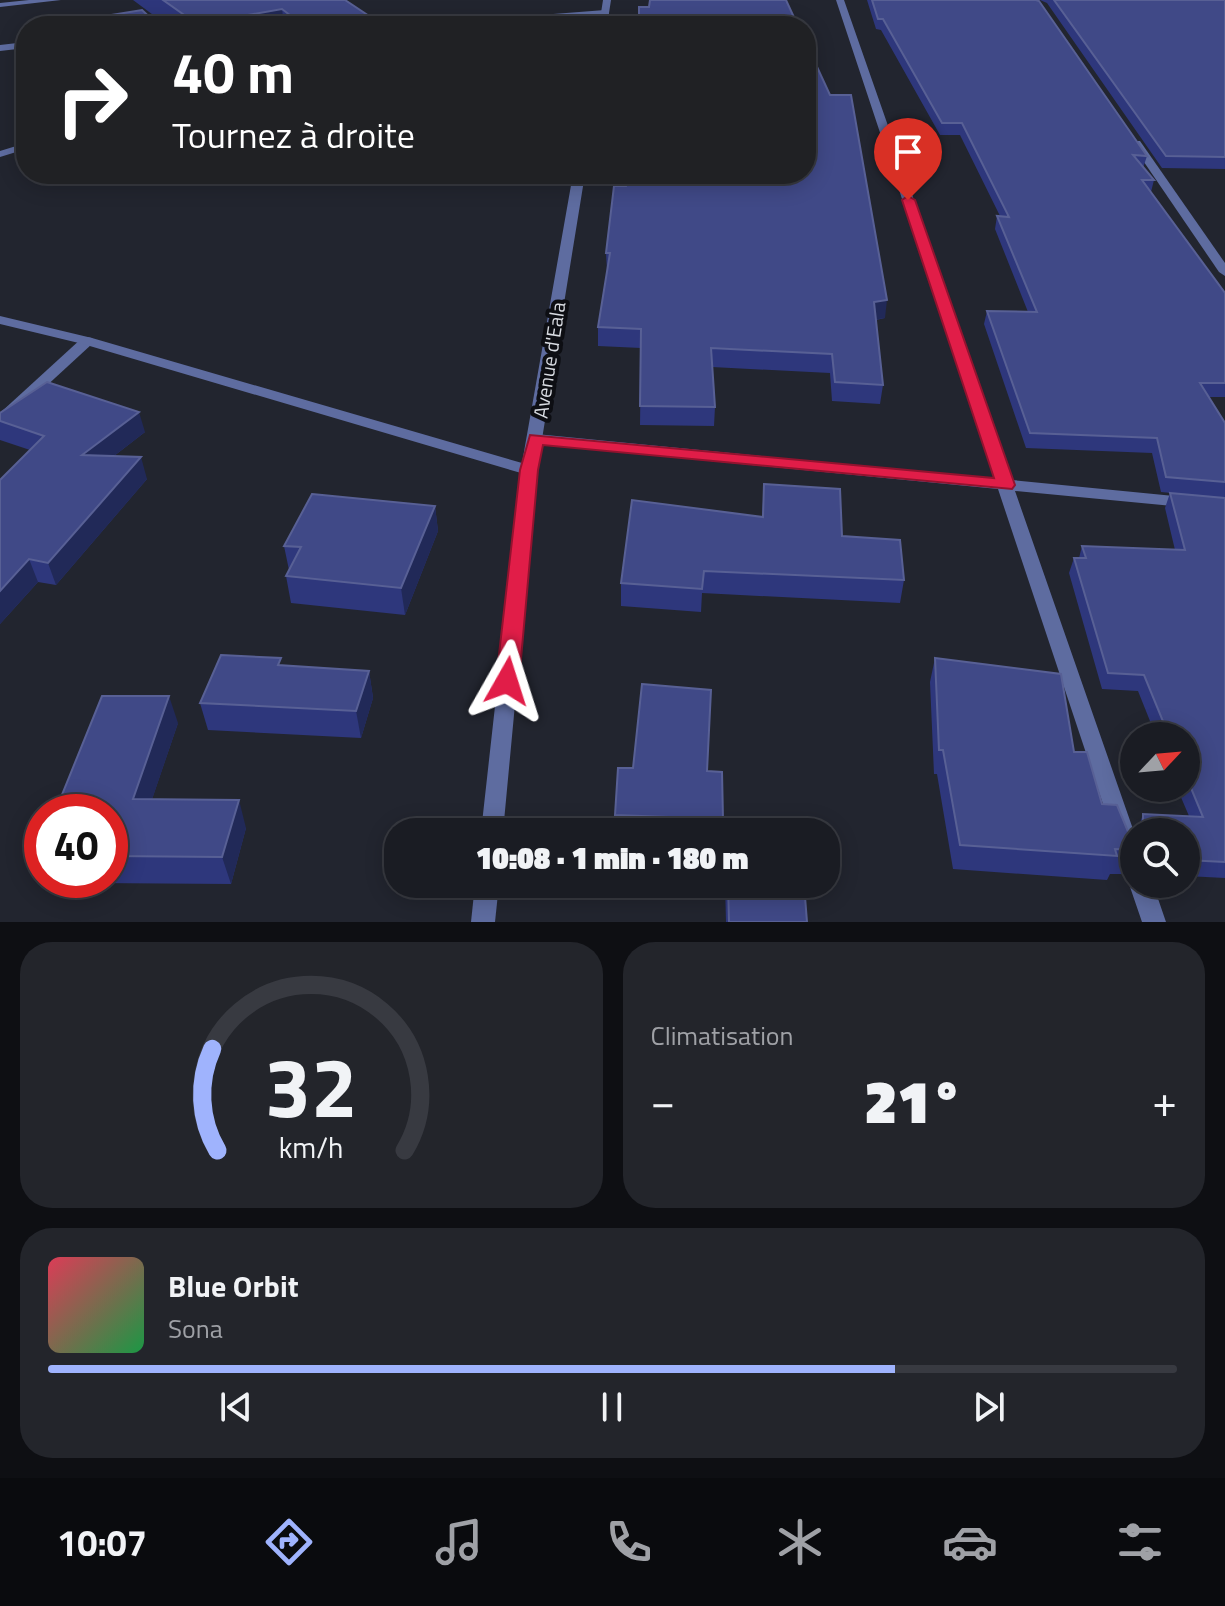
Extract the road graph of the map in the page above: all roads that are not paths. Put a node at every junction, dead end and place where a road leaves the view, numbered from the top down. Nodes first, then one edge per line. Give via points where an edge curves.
1 (57, 0) edge
2 (607, 0) edge
3 (840, 0) edge
4 (0, 5) edge
5 (605, 13) junction
6 (566, 16) edge
7 (605, 16) edge
8 (1128, 131) edge
9 (577, 184) edge
10 (1225, 272) edge
11 (0, 320) edge
12 (87, 341) junction
13 (0, 421) edge
14 (536, 439) junction
15 (529, 470) junction
16 (1006, 485) junction
17 (1225, 506) edge
18 (493, 818) edge
19 (1120, 823) edge
20 (486, 898) edge
21 (1146, 898) edge
22 (483, 922) edge
23 (1154, 922) edge

1 - 4 street
2 - 5 street
3 - 16 street
5 - 6 street
5 - 7 street
8 - 10 street
9 - 14 street, Avenue d'Eala
11 - 12 street
12 - 13 street
12 - 15 street
14 - 15 street, Avenue d'Eala
14 - 16 street
15 - 18 street, Avenue d'Eala
16 - 17 street
16 - 19 street
20 - 22 street
21 - 23 street

